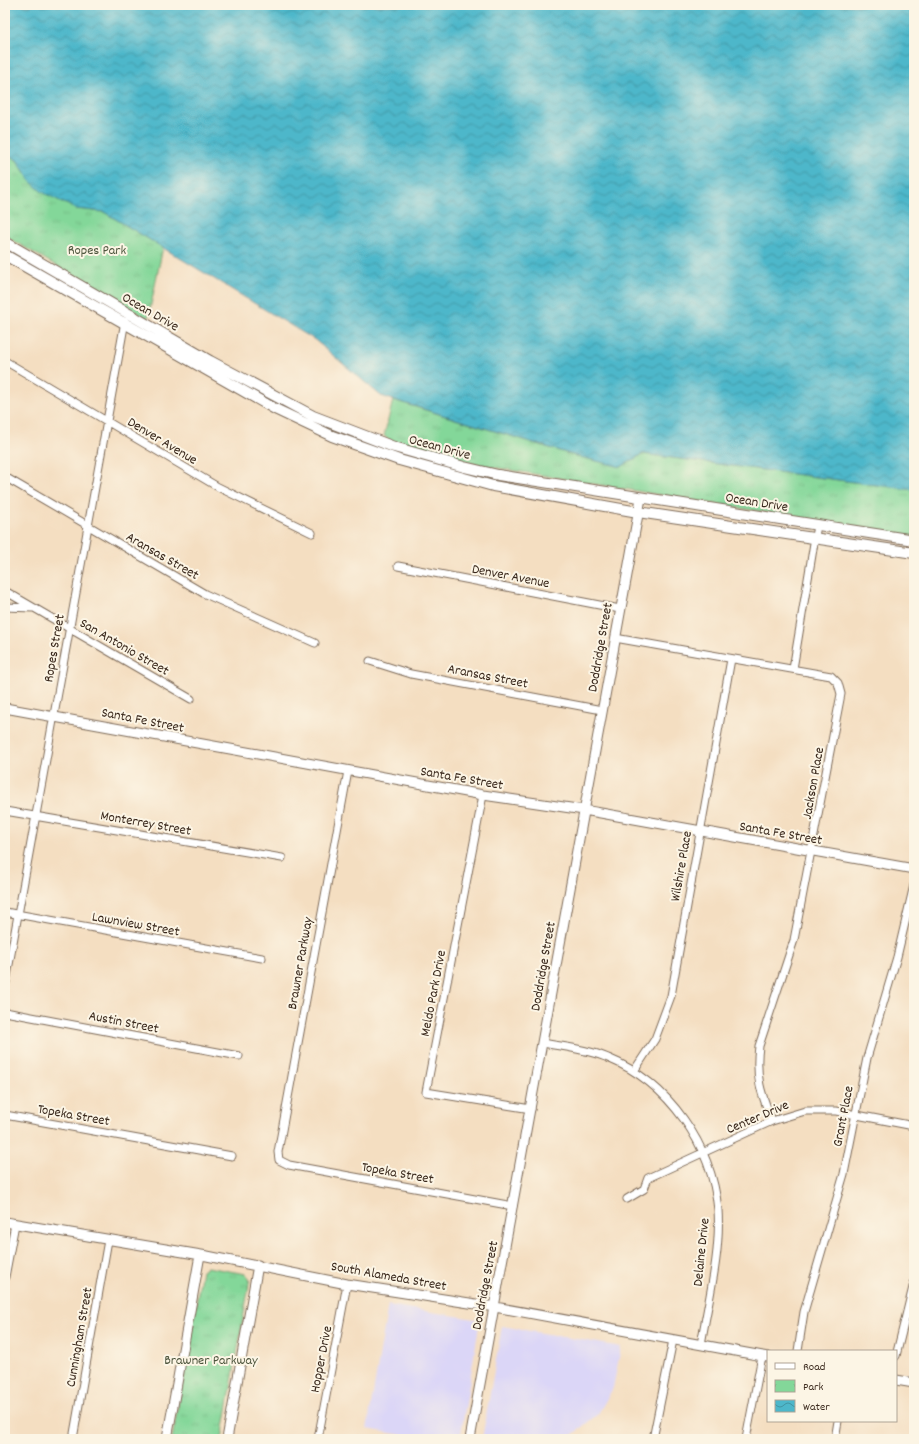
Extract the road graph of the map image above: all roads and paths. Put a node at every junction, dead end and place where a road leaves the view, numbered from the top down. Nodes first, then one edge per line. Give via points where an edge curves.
1 (5, 242) edge
2 (5, 255) edge
3 (125, 313) junction
4 (125, 325) junction
5 (5, 361) edge
6 (210, 361) junction
7 (206, 371) junction
8 (244, 380) junction
9 (239, 390) junction
10 (280, 399) junction
11 (275, 409) junction
12 (311, 420) junction
13 (107, 421) junction
14 (436, 460) junction
15 (434, 470) junction
16 (5, 477) edge
17 (641, 498) junction
18 (638, 512) junction
19 (817, 525) junction
20 (87, 526) junction
21 (312, 533) dead end
22 (879, 535) junction
23 (814, 539) junction
24 (914, 540) edge
25 (878, 548) junction
26 (914, 553) edge
27 (398, 566) dead end
28 (5, 591) edge
29 (5, 607) edge
30 (34, 608) junction
31 (620, 609) junction
32 (70, 629) junction
33 (615, 638) junction
34 (315, 643) dead end
35 (731, 658) junction
36 (370, 661) dead end
37 (793, 669) junction
38 (191, 699) dead end
39 (5, 708) edge
40 (602, 710) junction
41 (53, 716) junction
42 (348, 771) junction
43 (483, 795) junction
44 (584, 810) junction
45 (5, 811) edge
46 (37, 816) junction
47 (700, 832) junction
48 (812, 852) junction
49 (282, 858) dead end
50 (914, 869) edge
51 (914, 885) edge
52 (5, 912) edge
53 (19, 915) junction
54 (262, 958) dead end
55 (5, 987) edge
56 (5, 1012) edge
57 (543, 1043) junction
58 (239, 1056) dead end
59 (634, 1071) junction
60 (531, 1109) junction
61 (5, 1115) edge
62 (856, 1116) junction
63 (772, 1121) junction
64 (914, 1126) edge
65 (703, 1154) junction
66 (232, 1156) dead end
67 (279, 1160) joint
68 (627, 1199) dead end
69 (513, 1206) junction
70 (5, 1222) edge
71 (15, 1224) junction
72 (108, 1240) junction
73 (200, 1255) junction
74 (258, 1265) junction
75 (5, 1277) edge
76 (914, 1283) edge
77 (347, 1284) junction
78 (495, 1307) junction
79 (673, 1340) junction
80 (701, 1345) junction
81 (798, 1350) edge
82 (897, 1352) edge
83 (765, 1356) edge
84 (897, 1380) edge
85 (914, 1383) edge
86 (838, 1422) edge
87 (73, 1439) edge
88 (167, 1439) edge
89 (226, 1439) edge
90 (318, 1439) edge
91 (470, 1439) edge
92 (653, 1439) edge
93 (746, 1439) edge
94 (835, 1439) edge

1 - 3 main road, Ocean Drive
2 - 4 main road, Ocean Drive
3 - 4 street, Ropes Street
3 - 6 main road, Ocean Drive
4 - 7 main road, Ocean Drive
4 - 13 street, Ropes Street
5 - 13 street, Denver Avenue
6 - 7 main road
6 - 8 main road, Ocean Drive
7 - 9 main road, Ocean Drive
8 - 9 main road
8 - 10 main road, Ocean Drive
9 - 11 main road, Ocean Drive
10 - 11 main road
10 - 12 main road, Ocean Drive
11 - 12 main road, Ocean Drive
12 - 14 main road, Ocean Drive
12 - 15 main road, Ocean Drive via 370,450
13 - 20 street, Ropes Street
13 - 21 street, Denver Avenue via 218,487
14 - 15 main road
14 - 17 main road, Ocean Drive via 498,475
15 - 18 main road, Ocean Drive via 493,486
16 - 20 street, Aransas Street
17 - 18 main road, Doddridge Street
17 - 19 main road, Ocean Drive
18 - 23 main road, Ocean Drive
18 - 31 main road, Doddridge Street
19 - 22 main road, Ocean Drive
19 - 23 street
20 - 32 street, Ropes Street
20 - 34 street, Aransas Street via 205,594
22 - 24 main road, Ocean Drive
22 - 25 main road
23 - 25 main road, Ocean Drive
23 - 37 street
25 - 26 main road, Ocean Drive
27 - 31 street, Denver Avenue
28 - 30 street, San Antonio Street
29 - 30 street
30 - 32 street, San Antonio Street
31 - 33 main road, Doddridge Street
32 - 38 street, San Antonio Street
32 - 41 street, Ropes Street
33 - 35 street
33 - 40 main road, Doddridge Street
35 - 37 street
35 - 47 street, Wilshire Place
36 - 40 street, Aransas Street via 411,674
37 - 48 street, Jackson Place via 831,676 838,683 841,694
39 - 41 main road, Santa Fe Street
40 - 44 main road, Doddridge Street
41 - 42 main road, Santa Fe Street
41 - 46 street, Ropes Street
42 - 43 main road, Santa Fe Street
42 - 67 street, Brawner Parkway via 278,1152
43 - 44 main road, Santa Fe Street
43 - 60 street, Meldo Park Drive via 426,1092
44 - 47 main road, Santa Fe Street
44 - 57 main road, Doddridge Street
45 - 46 street, Monterrey Street
46 - 49 street, Monterrey Street
46 - 53 street, Ropes Street
47 - 48 main road, Santa Fe Street
47 - 59 street, Wilshire Place via 671,996 655,1039
48 - 50 main road, Santa Fe Street
48 - 63 street, Jackson Place via 794,940 759,1046 757,1062 760,1090
51 - 62 street, Grant Place via 897,957 867,1058
52 - 53 street, Lawnview Street
53 - 54 street, Lawnview Street
53 - 55 street, Ropes Street
56 - 58 street, Austin Street
57 - 59 street, Delaine Drive via 607,1058
57 - 60 main road, Doddridge Street
59 - 65 street, Delaine Drive via 674,1105 690,1127
60 - 69 main road, Doddridge Street
61 - 66 street, Topeka Street
62 - 63 street, Center Drive via 819,1110 791,1114
62 - 64 street, Center Drive
62 - 81 street, Grant Place via 844,1174 804,1312
63 - 65 street, Center Drive
65 - 68 street, Center Drive via 648,1178 644,1189
65 - 80 street, Delaine Drive via 714,1184 718,1211 717,1247
67 - 69 street, Topeka Street via 289,1165
69 - 78 main road, Doddridge Street
70 - 71 main road, South Alameda Street
71 - 72 main road, South Alameda Street
71 - 75 street
72 - 73 main road, South Alameda Street
72 - 87 street, Cunningham Street
73 - 74 main road, South Alameda Street
73 - 88 main road
74 - 77 main road, South Alameda Street
74 - 89 main road
76 - 82 street
77 - 78 main road, South Alameda Street
77 - 90 street, Hopper Drive
78 - 79 main road, South Alameda Street
78 - 91 main road, Doddridge Street
79 - 80 main road, South Alameda Street
79 - 92 street
80 - 83 main road, South Alameda Street
83 - 93 street
84 - 85 main road
86 - 94 street

